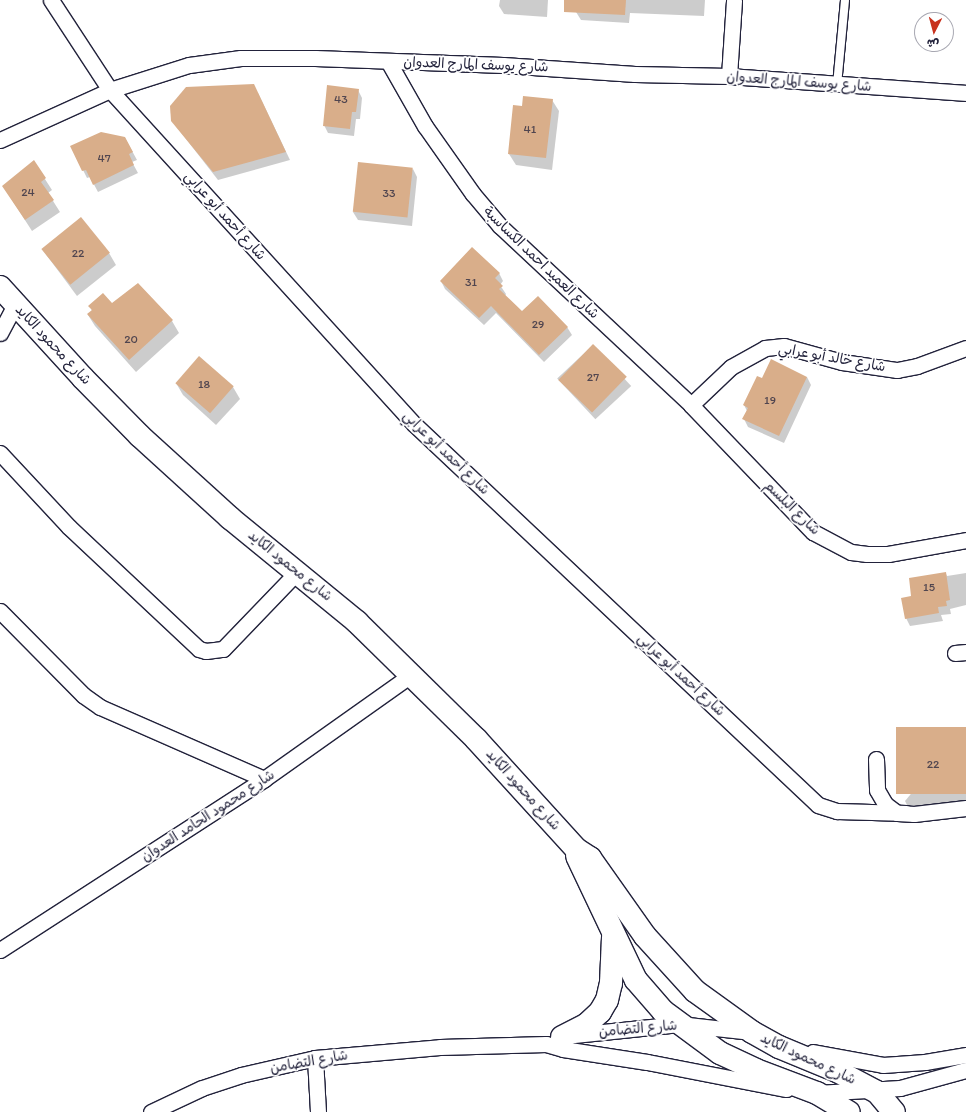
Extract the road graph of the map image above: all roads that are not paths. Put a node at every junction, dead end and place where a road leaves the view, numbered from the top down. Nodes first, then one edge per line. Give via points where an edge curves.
1 (51, 0) edge
2 (734, 0) edge
3 (845, 0) edge
4 (388, 62) junction
5 (729, 76) junction
6 (837, 85) junction
7 (110, 90) junction
8 (966, 93) edge
9 (0, 140) edge
10 (0, 287) edge
11 (15, 305) junction
12 (0, 333) edge
13 (966, 348) edge
14 (691, 405) junction
15 (0, 453) edge
16 (966, 540) edge
17 (297, 572) junction
18 (0, 611) edge
19 (411, 675) junction
20 (876, 759) dead end
21 (264, 779) junction
22 (966, 808) edge
23 (906, 813) junction
24 (576, 849) junction
25 (613, 932) junction
26 (0, 950) edge
27 (679, 1024) junction
28 (752, 1032) junction
29 (554, 1040) junction
30 (966, 1055) edge
31 (315, 1058) junction
32 (966, 1070) edge
33 (877, 1092) junction
34 (817, 1093) junction
35 (151, 1112) edge
36 (318, 1112) edge
37 (849, 1112) edge
38 (894, 1112) edge

1 - 7 street, شارع أحمد أبو عرابي
2 - 5 street
3 - 6 lane
4 - 5 street, شارع يوسف المارج العدوان
4 - 7 street, شارع يوسف المارج العدوان via 315,58 241,58 189,65
4 - 14 street, شارع العميد احمد الكساسبة via 428,131 473,194 500,226
5 - 6 street, شارع يوسف المارج العدوان
6 - 8 street, شارع يوسف المارج العدوان
7 - 9 street, شارع يوسف المارج العدوان
7 - 23 street, شارع أحمد أبو عرابي via 414,424 818,805 837,811
10 - 11 street, شارع محمود الكايد
11 - 12 street
11 - 17 street, شارع محمود الكايد via 140,436 230,518
13 - 14 street, شارع خالد أبو عرابي via 917,366 897,370 850,363 784,346 765,348 731,367
14 - 16 street, شارع البلسم via 793,513 814,532 833,544 850,552 888,554
15 - 17 street via 69,526 199,648 206,651 223,649
17 - 19 street, شارع محمود الكايد via 357,622
18 - 21 street via 83,695 100,707
19 - 21 street, شارع محمود الحامد العدوان
19 - 24 street, شارع محمود الكايد via 476,739
20 - 23 street, شارع أحمد أبو عرابي via 877,790 885,804 897,813
21 - 26 street, شارع محمود الحامد العدوان
22 - 23 street, شارع أحمد أبو عرابي
24 - 25 street, شارع محمود الكايد via 579,865
24 - 28 street, شارع محمود الكايد via 590,858 645,936 676,973 695,991
25 - 27 street, شارع محمود الكايد via 636,980 663,1011
25 - 29 street via 611,983 607,1000 600,1012 587,1024
27 - 28 street, شارع التضامن
27 - 29 street, شارع التضامن
27 - 34 street, شارع محمود الكايد via 736,1061
28 - 30 street, شارع التضامن via 800,1049 860,1063 883,1065 925,1062
28 - 33 street, شارع محمود الكايد
29 - 31 street, شارع التضامن
29 - 34 street, شارع التضامن via 563,1049
31 - 35 street, شارع التضامن via 241,1075 202,1088
31 - 36 street
32 - 33 street, شارع التضامن
33 - 34 street, شارع التضامن
33 - 38 street, شارع محمود الكايد
34 - 37 street, شارع محمود الكايد

